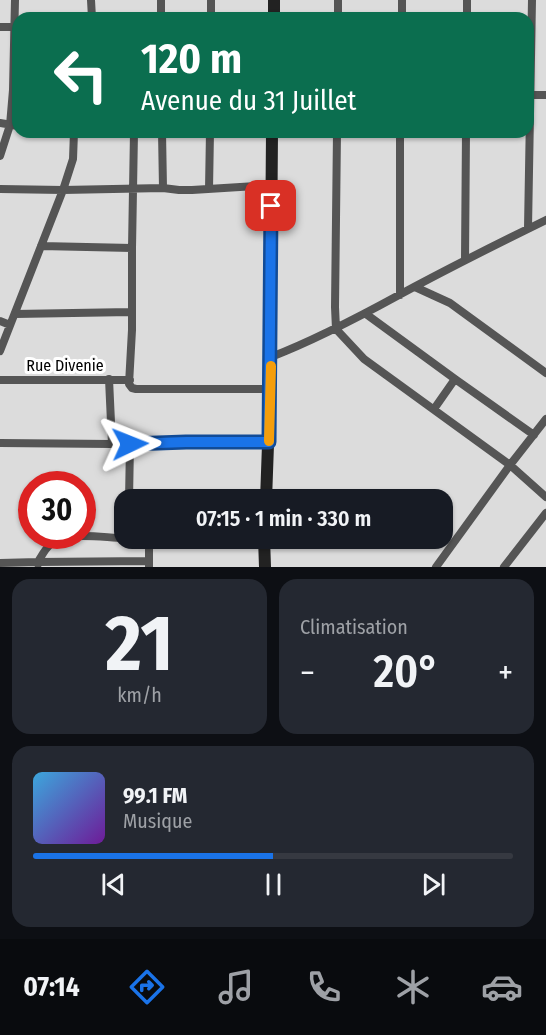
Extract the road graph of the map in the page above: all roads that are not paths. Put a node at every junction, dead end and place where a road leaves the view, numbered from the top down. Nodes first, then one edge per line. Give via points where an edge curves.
1 (12, 129) edge
2 (74, 138) edge
3 (134, 138) edge
4 (162, 138) edge
5 (210, 138) edge
6 (272, 138) edge
7 (337, 138) edge
8 (400, 138) edge
9 (466, 138) edge
10 (529, 138) edge
11 (0, 156) edge
12 (271, 185) junction
13 (163, 188) junction
14 (0, 189) edge
15 (132, 189) junction
16 (209, 189) junction
17 (63, 190) junction
18 (546, 220) edge
19 (528, 228) junction
20 (40, 246) junction
21 (132, 248) junction
22 (465, 260) junction
23 (415, 287) junction
24 (400, 295) junction
25 (131, 312) junction
26 (15, 314) junction
27 (366, 314) junction
28 (0, 321) edge
29 (10, 325) junction
30 (336, 329) junction
31 (0, 351) edge
32 (271, 357) junction
33 (546, 373) edge
34 (455, 379) junction
35 (0, 380) edge
36 (109, 380) junction
37 (130, 380) junction
38 (270, 389) junction
39 (434, 409) junction
40 (546, 419) edge
41 (534, 435) junction
42 (269, 442) junction
43 (0, 443) edge
44 (112, 444) junction
45 (130, 444) junction
46 (510, 465) junction
47 (129, 489) edge
48 (267, 489) edge
49 (546, 497) edge
50 (546, 513) edge
51 (114, 538) edge
52 (264, 549) edge
53 (0, 563) edge
54 (38, 564) edge
55 (92, 564) edge
56 (149, 564) edge
57 (265, 567) edge
58 (436, 567) edge
59 (504, 567) edge

1 - 11 street
2 - 17 street via 73,159
3 - 15 street
4 - 13 street
5 - 16 street
6 - 12 street
7 - 30 street
8 - 24 street
9 - 22 street
10 - 19 street
12 - 16 street
12 - 32 street
13 - 15 street
13 - 16 street
14 - 17 street
15 - 17 street
15 - 21 street
17 - 20 street
18 - 19 street
19 - 22 street
20 - 21 street
20 - 26 street
21 - 25 street
22 - 23 street
23 - 24 street
23 - 33 street via 450,303
24 - 27 street
25 - 26 street
25 - 37 street
26 - 29 street
27 - 30 street
27 - 34 street
28 - 29 street
29 - 31 street
30 - 32 street
30 - 39 street via 364,359
32 - 38 street
34 - 39 street
34 - 41 street
35 - 36 street, Rue Divenie
36 - 37 street, Rue Divenie
36 - 44 street
37 - 38 street via 129,384 136,389
38 - 42 street
39 - 46 street
40 - 41 street
41 - 46 street
42 - 45 street
42 - 48 street
43 - 44 street
44 - 45 street
45 - 47 street
46 - 49 street
46 - 58 street
50 - 59 street
51 - 54 street via 63,538 45,550
52 - 57 street
53 - 54 street
54 - 55 street
55 - 56 street

